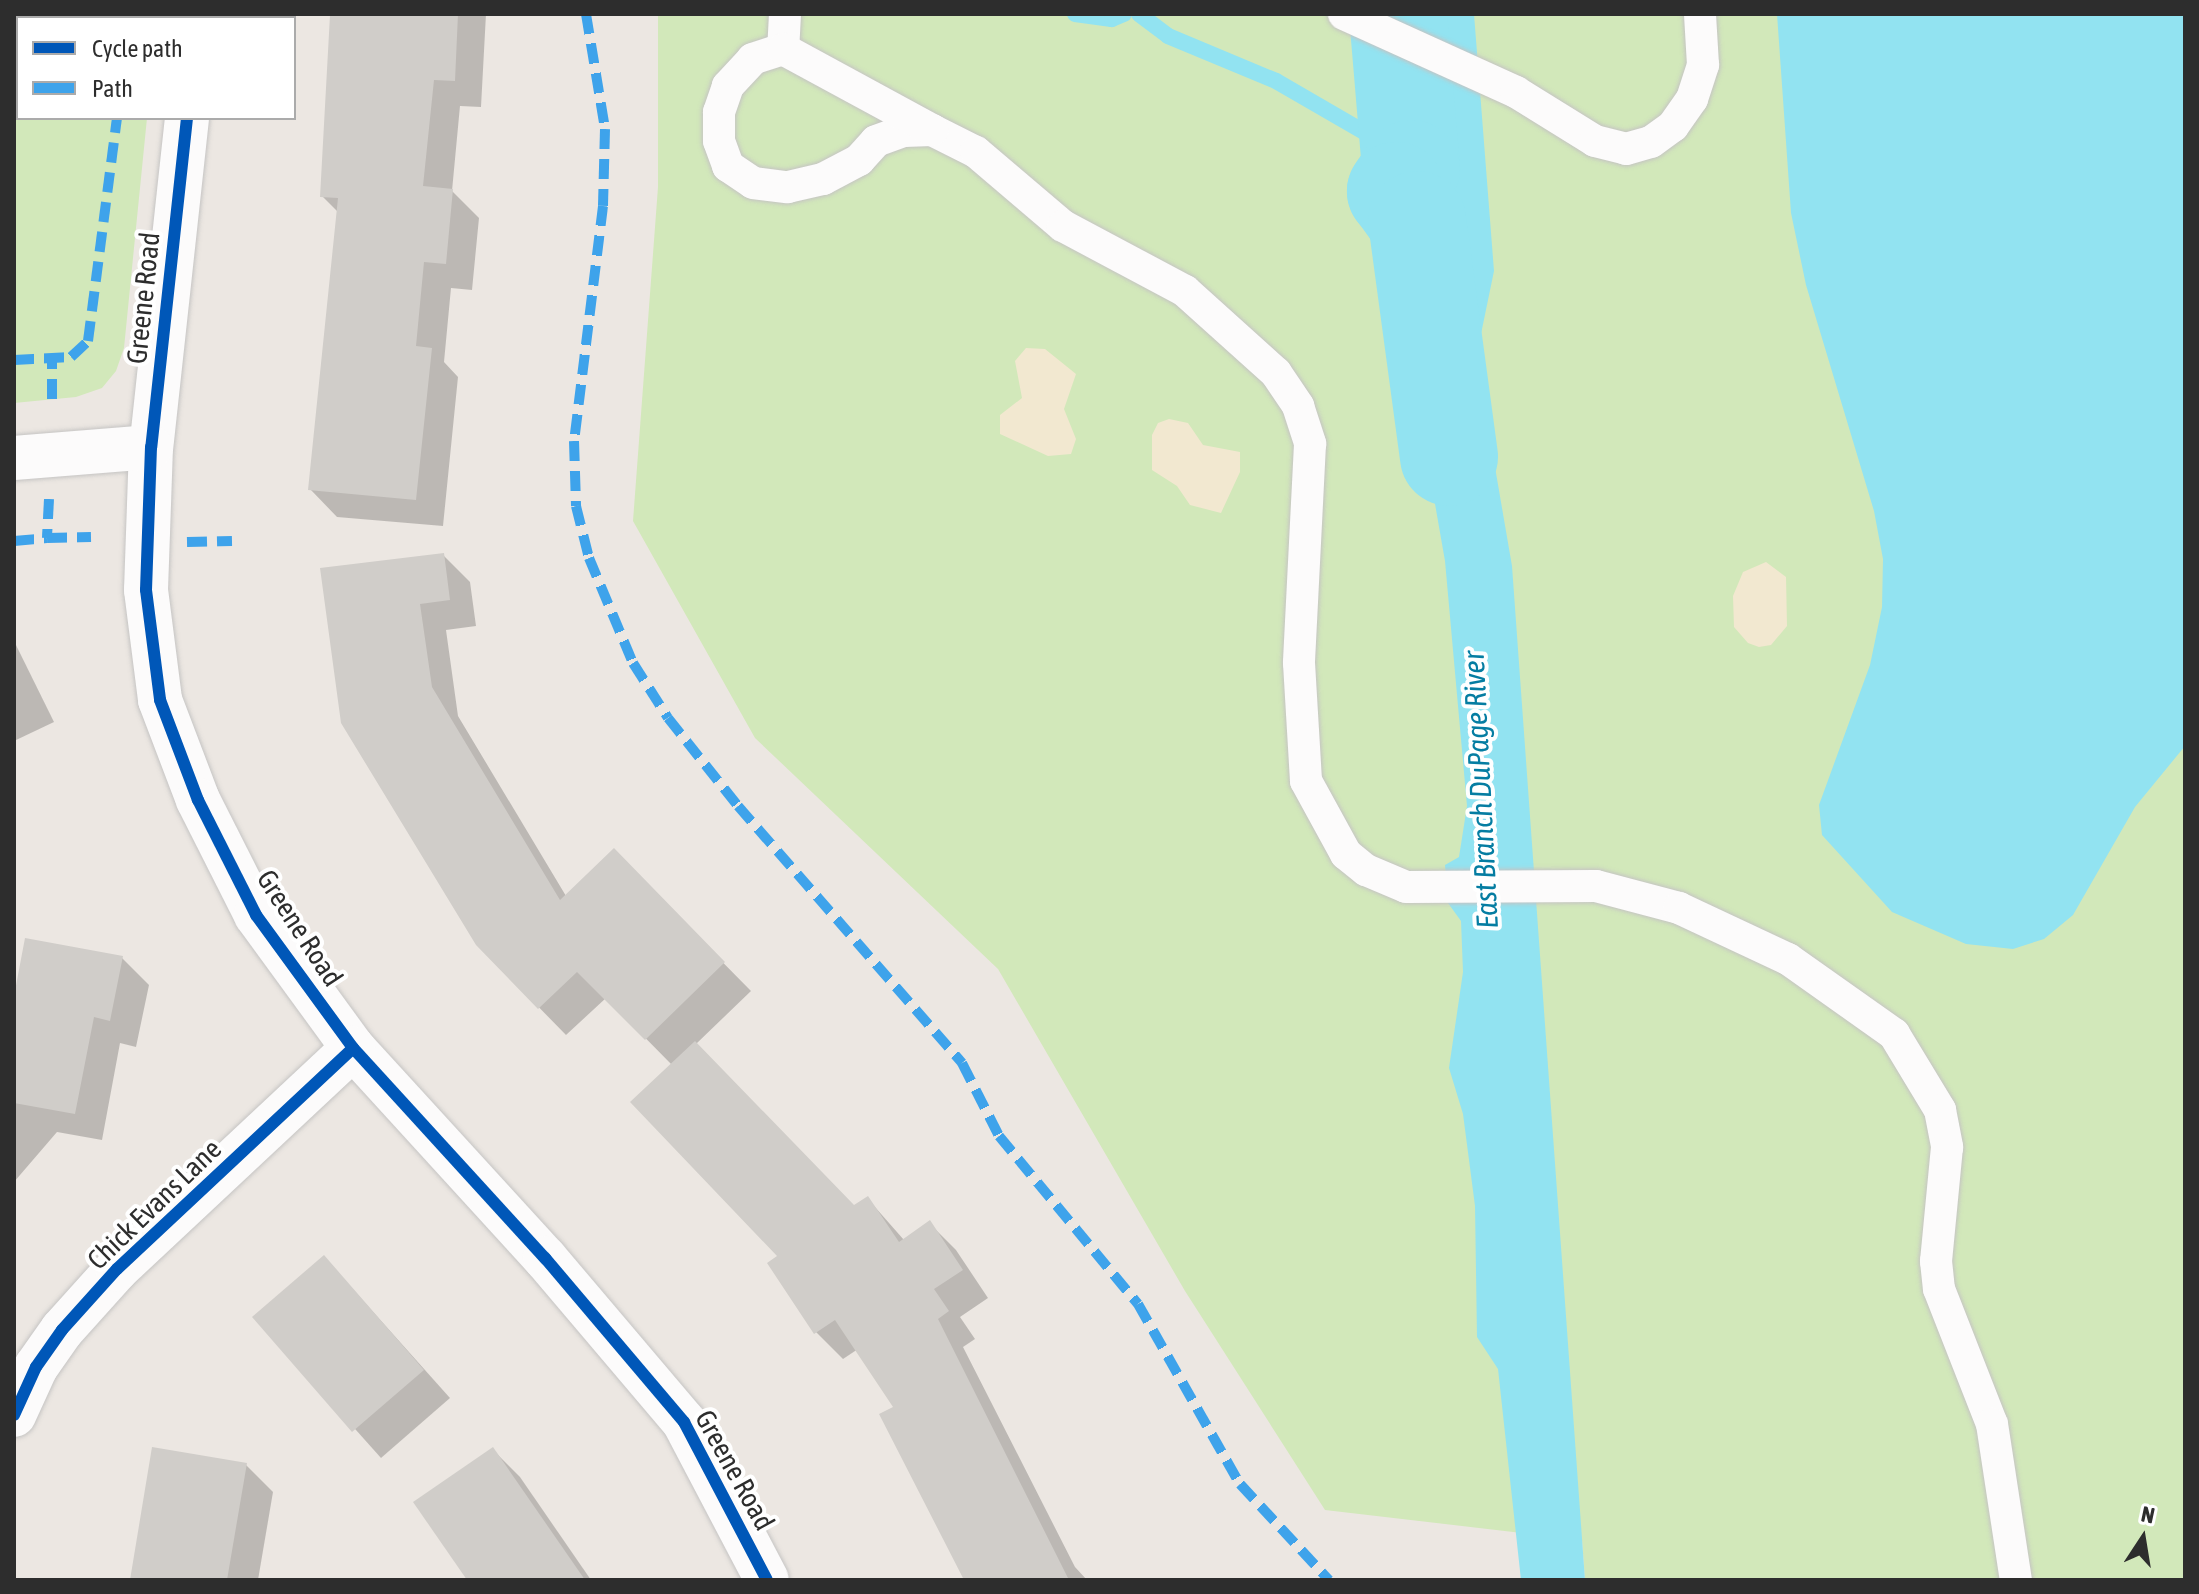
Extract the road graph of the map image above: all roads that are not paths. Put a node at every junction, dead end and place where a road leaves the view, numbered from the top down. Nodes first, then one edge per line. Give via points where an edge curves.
1 (785, 14) edge
2 (1700, 14) edge
3 (1355, 19) edge
4 (783, 49) junction
5 (187, 120) edge
6 (932, 130) junction
7 (151, 447) junction
8 (14, 458) edge
9 (353, 1048) junction
10 (14, 1415) edge
11 (767, 1580) edge
12 (2016, 1580) edge

1 - 4 lane
2 - 3 lane via 1703,65 1692,99 1673,126 1651,142 1626,149 1595,141 1516,92
4 - 6 lane
4 - 6 lane via 753,59 728,86 719,112 719,141 728,166 753,183 788,187 823,179 859,160 876,141 904,131
5 - 7 street, Greene Road
6 - 12 lane via 976,152 1063,226 1185,291 1276,373 1298,406 1310,444 1299,663 1306,781 1346,854 1406,887 1596,886 1679,908 1788,959 1894,1034 1918,1066 1940,1110 1947,1147 1936,1261 1939,1289 1992,1424
7 - 8 street
7 - 9 street, Greene Road via 146,590 160,700 198,800 256,915
9 - 10 street, Chick Evans Lane via 117,1269 53,1342
9 - 11 street, Greene Road via 545,1258 684,1422

